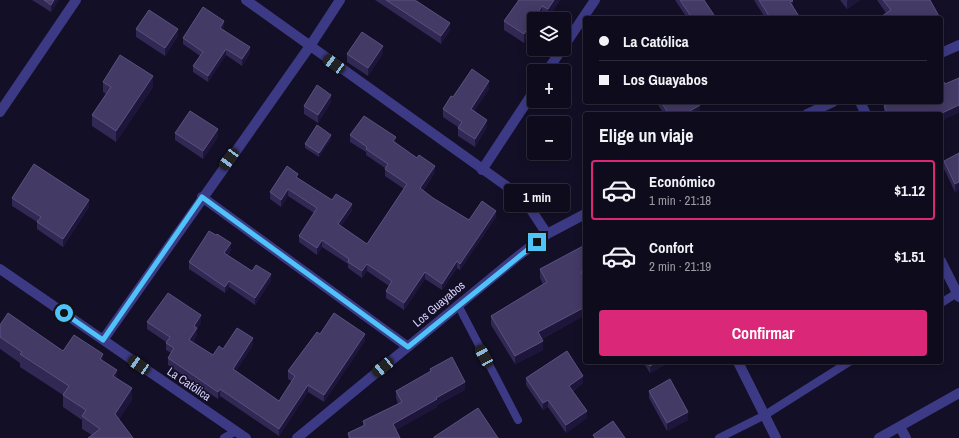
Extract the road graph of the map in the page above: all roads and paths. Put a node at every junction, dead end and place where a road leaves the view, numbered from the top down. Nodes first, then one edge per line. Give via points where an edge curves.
1 (76, 0) edge
2 (246, 0) edge
3 (340, 0) edge
4 (595, 0) edge
5 (584, 16) edge
6 (583, 18) edge
7 (571, 36) edge
8 (959, 45) edge
9 (310, 46) junction
10 (943, 52) edge
11 (527, 102) edge
12 (829, 104) edge
13 (0, 112) edge
14 (811, 112) edge
15 (482, 170) junction
16 (202, 197) junction
17 (583, 215) edge
18 (547, 234) junction
19 (943, 265) edge
20 (0, 269) edge
21 (958, 295) edge
22 (943, 303) edge
23 (458, 305) junction
24 (103, 340) junction
25 (408, 347) junction
26 (739, 364) edge
27 (846, 364) edge
28 (959, 393) edge
29 (765, 415) junction
30 (518, 420) dead end
31 (900, 427) junction
32 (236, 431) junction
33 (224, 438) edge
34 (246, 438) edge
35 (297, 438) edge
36 (719, 438) edge
37 (776, 438) edge
38 (879, 438) edge
39 (906, 438) edge

1 - 13 street
2 - 9 street
3 - 9 street
4 - 5 street
6 - 7 street
8 - 10 street
9 - 15 street
9 - 16 street
11 - 15 street
12 - 14 street
15 - 18 street via 528,205
16 - 24 street
16 - 25 street
17 - 18 street, Los Guayabos
18 - 23 street, Los Guayabos
19 - 21 street
20 - 24 street, La Católica
21 - 22 lane
23 - 25 street, Los Guayabos
23 - 30 lane
24 - 32 street, La Católica
25 - 35 street, Los Guayabos
26 - 29 street
27 - 29 lane
28 - 31 street
29 - 36 lane
29 - 37 street
31 - 38 street
31 - 39 street
32 - 33 lane
32 - 34 street, La Católica

